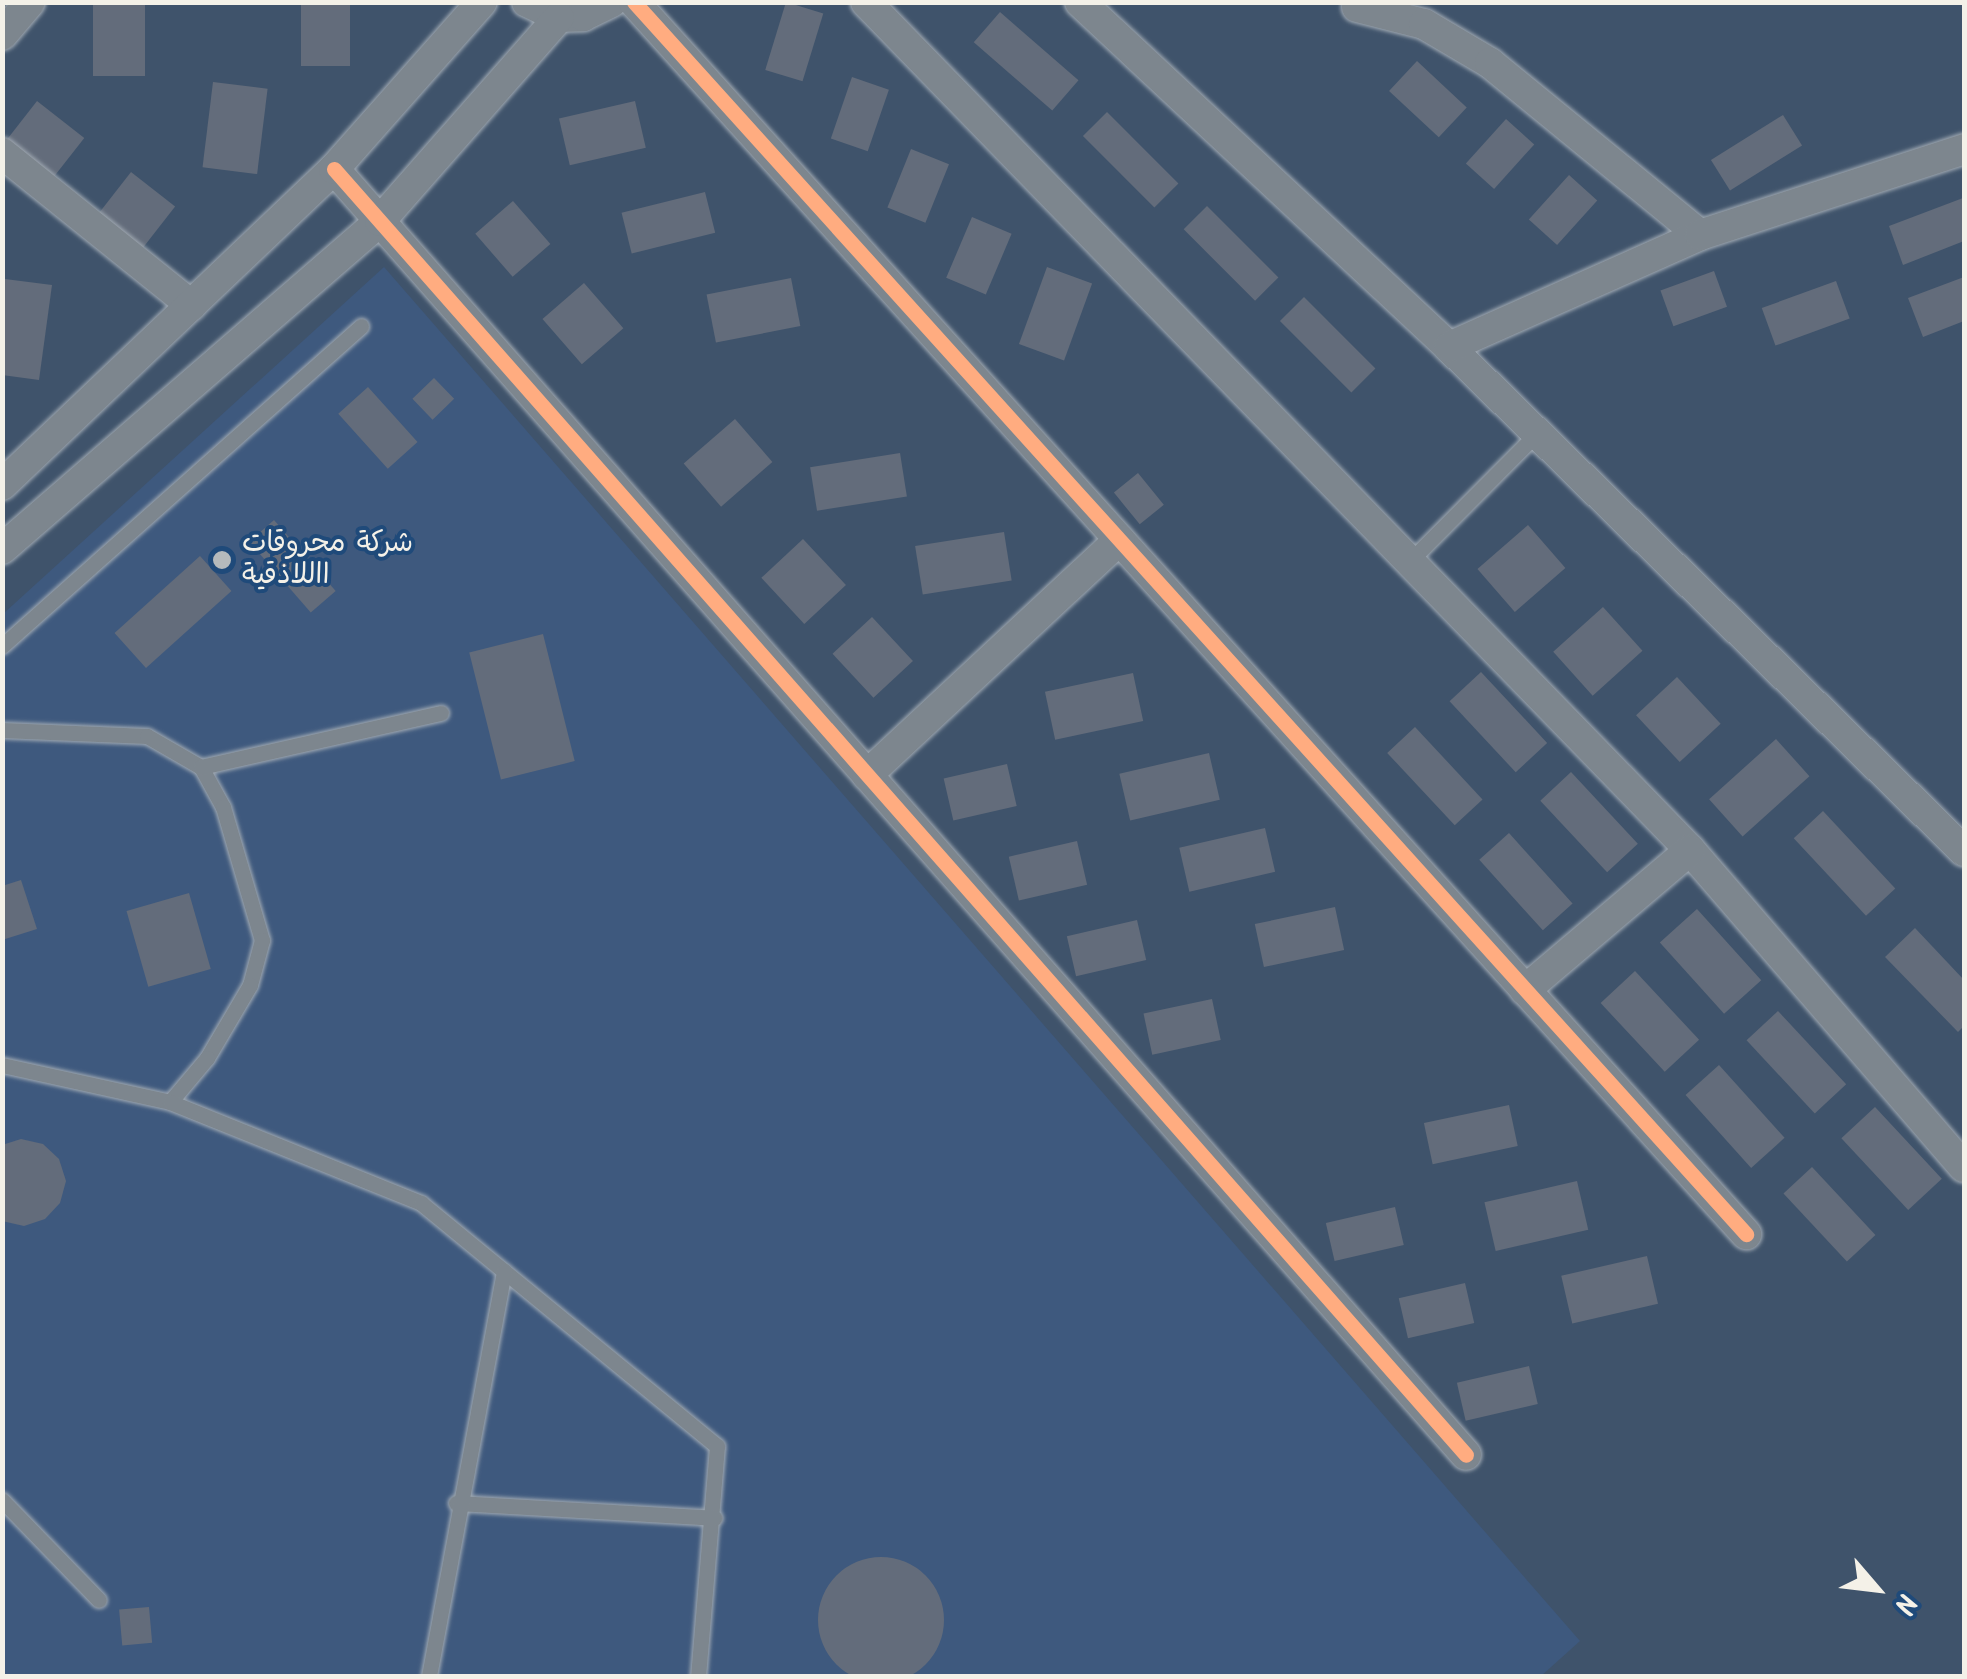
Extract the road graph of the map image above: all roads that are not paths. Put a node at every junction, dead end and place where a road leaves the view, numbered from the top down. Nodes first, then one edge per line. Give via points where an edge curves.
1 (30, 2) edge
2 (482, 2) edge
3 (528, 2) edge
4 (612, 2) edge
5 (634, 2) edge
6 (866, 2) edge
7 (1080, 2) edge
8 (1357, 7) dead end
9 (559, 16) junction
10 (2, 35) edge
11 (1964, 149) edge
12 (2, 153) edge
13 (334, 169) junction
14 (380, 221) junction
15 (1700, 236) junction
16 (191, 306) junction
17 (361, 326) dead end
18 (1450, 347) junction
19 (1537, 433) junction
20 (2, 486) edge
21 (1118, 540) junction
22 (2, 549) edge
23 (1410, 561) junction
24 (2, 646) edge
25 (441, 713) dead end
26 (2, 730) edge
27 (200, 767) junction
28 (867, 775) junction
29 (1690, 850) junction
30 (1964, 851) edge
31 (1525, 990) junction
32 (2, 1065) edge
33 (170, 1102) junction
34 (1964, 1167) edge
35 (1746, 1234) dead end
36 (504, 1270) junction
37 (1466, 1455) dead end
38 (2, 1500) edge
39 (456, 1503) junction
40 (715, 1518) junction
41 (98, 1600) dead end
42 (429, 1676) edge
43 (698, 1676) edge

1 - 10 street
2 - 13 street
3 - 9 street
4 - 9 street via 583,16
5 - 21 street
6 - 23 street
7 - 18 street
8 - 15 street via 1424,24 1490,63
9 - 14 street
11 - 15 street
12 - 16 street
13 - 14 street
13 - 16 street
14 - 22 street
14 - 28 street
15 - 18 street
16 - 20 street
17 - 24 lane
18 - 19 street
19 - 23 lane
19 - 30 street
21 - 28 street
21 - 31 street
23 - 29 street
25 - 27 lane
26 - 27 lane via 147,736
27 - 33 lane via 247,874 262,940 250,985 207,1058
28 - 37 street
29 - 31 street
29 - 34 street
31 - 35 street
32 - 33 lane
33 - 36 lane via 421,1202
36 - 39 lane
36 - 40 lane via 717,1446
38 - 41 lane
39 - 40 lane
39 - 42 lane
40 - 43 lane

